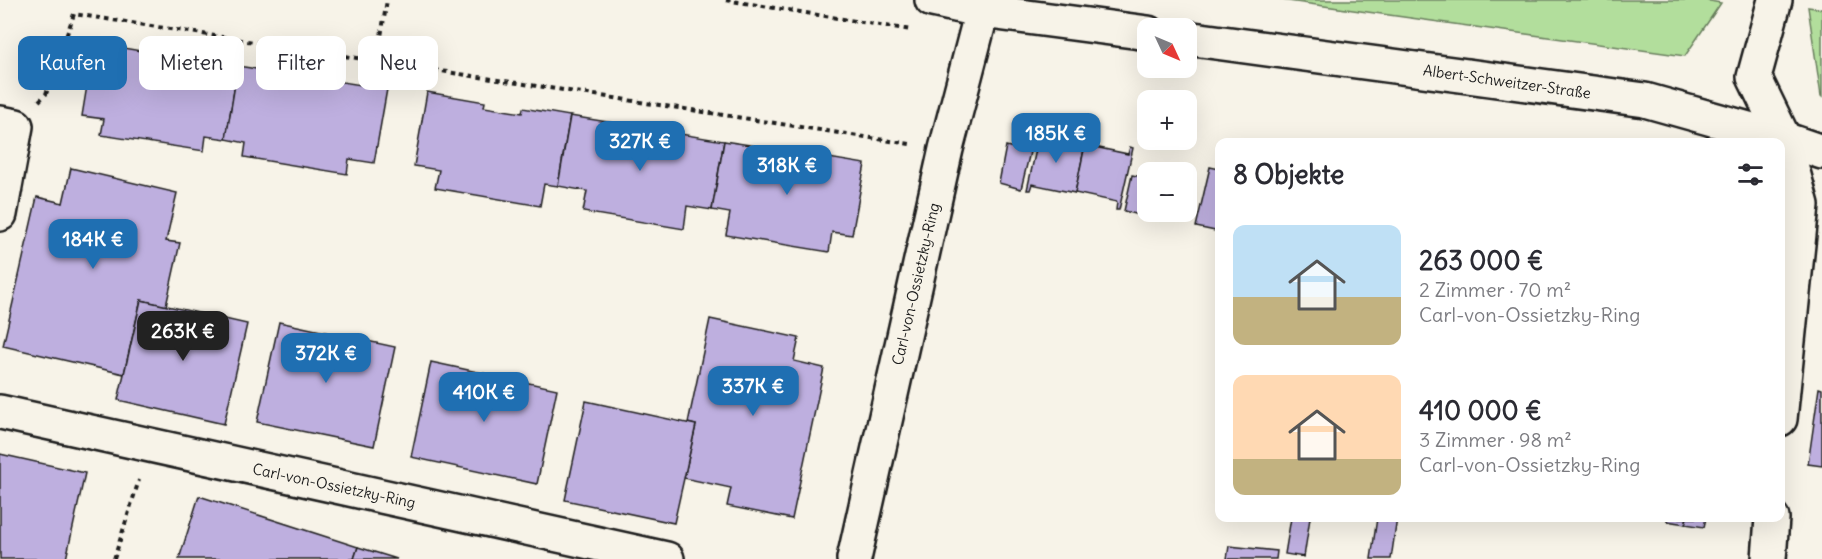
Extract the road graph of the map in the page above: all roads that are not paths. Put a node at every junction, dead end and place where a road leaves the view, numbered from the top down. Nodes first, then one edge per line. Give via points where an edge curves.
1 (932, 0) edge
2 (1775, 0) edge
3 (982, 11) junction
4 (1137, 32) edge
5 (1197, 39) edge
6 (8, 124) edge
7 (1780, 138) edge
8 (1784, 138) edge
9 (1785, 139) edge
10 (1785, 143) edge
11 (1822, 152) edge
12 (0, 214) edge
13 (1785, 359) edge
14 (0, 412) edge
15 (1772, 522) edge
16 (667, 559) edge
17 (854, 559) edge
18 (1769, 559) edge

1 - 3 street
2 - 8 street via 1754,77
3 - 4 street
3 - 17 street, Carl-von-Ossietzky-Ring via 945,149
5 - 7 street, Albert-Schweitzer-Straße via 1645,100
6 - 12 street
9 - 11 street, Albert-Schweitzer-Straße
10 - 13 street via 1802,205
14 - 16 street, Carl-von-Ossietzky-Ring
15 - 18 street

